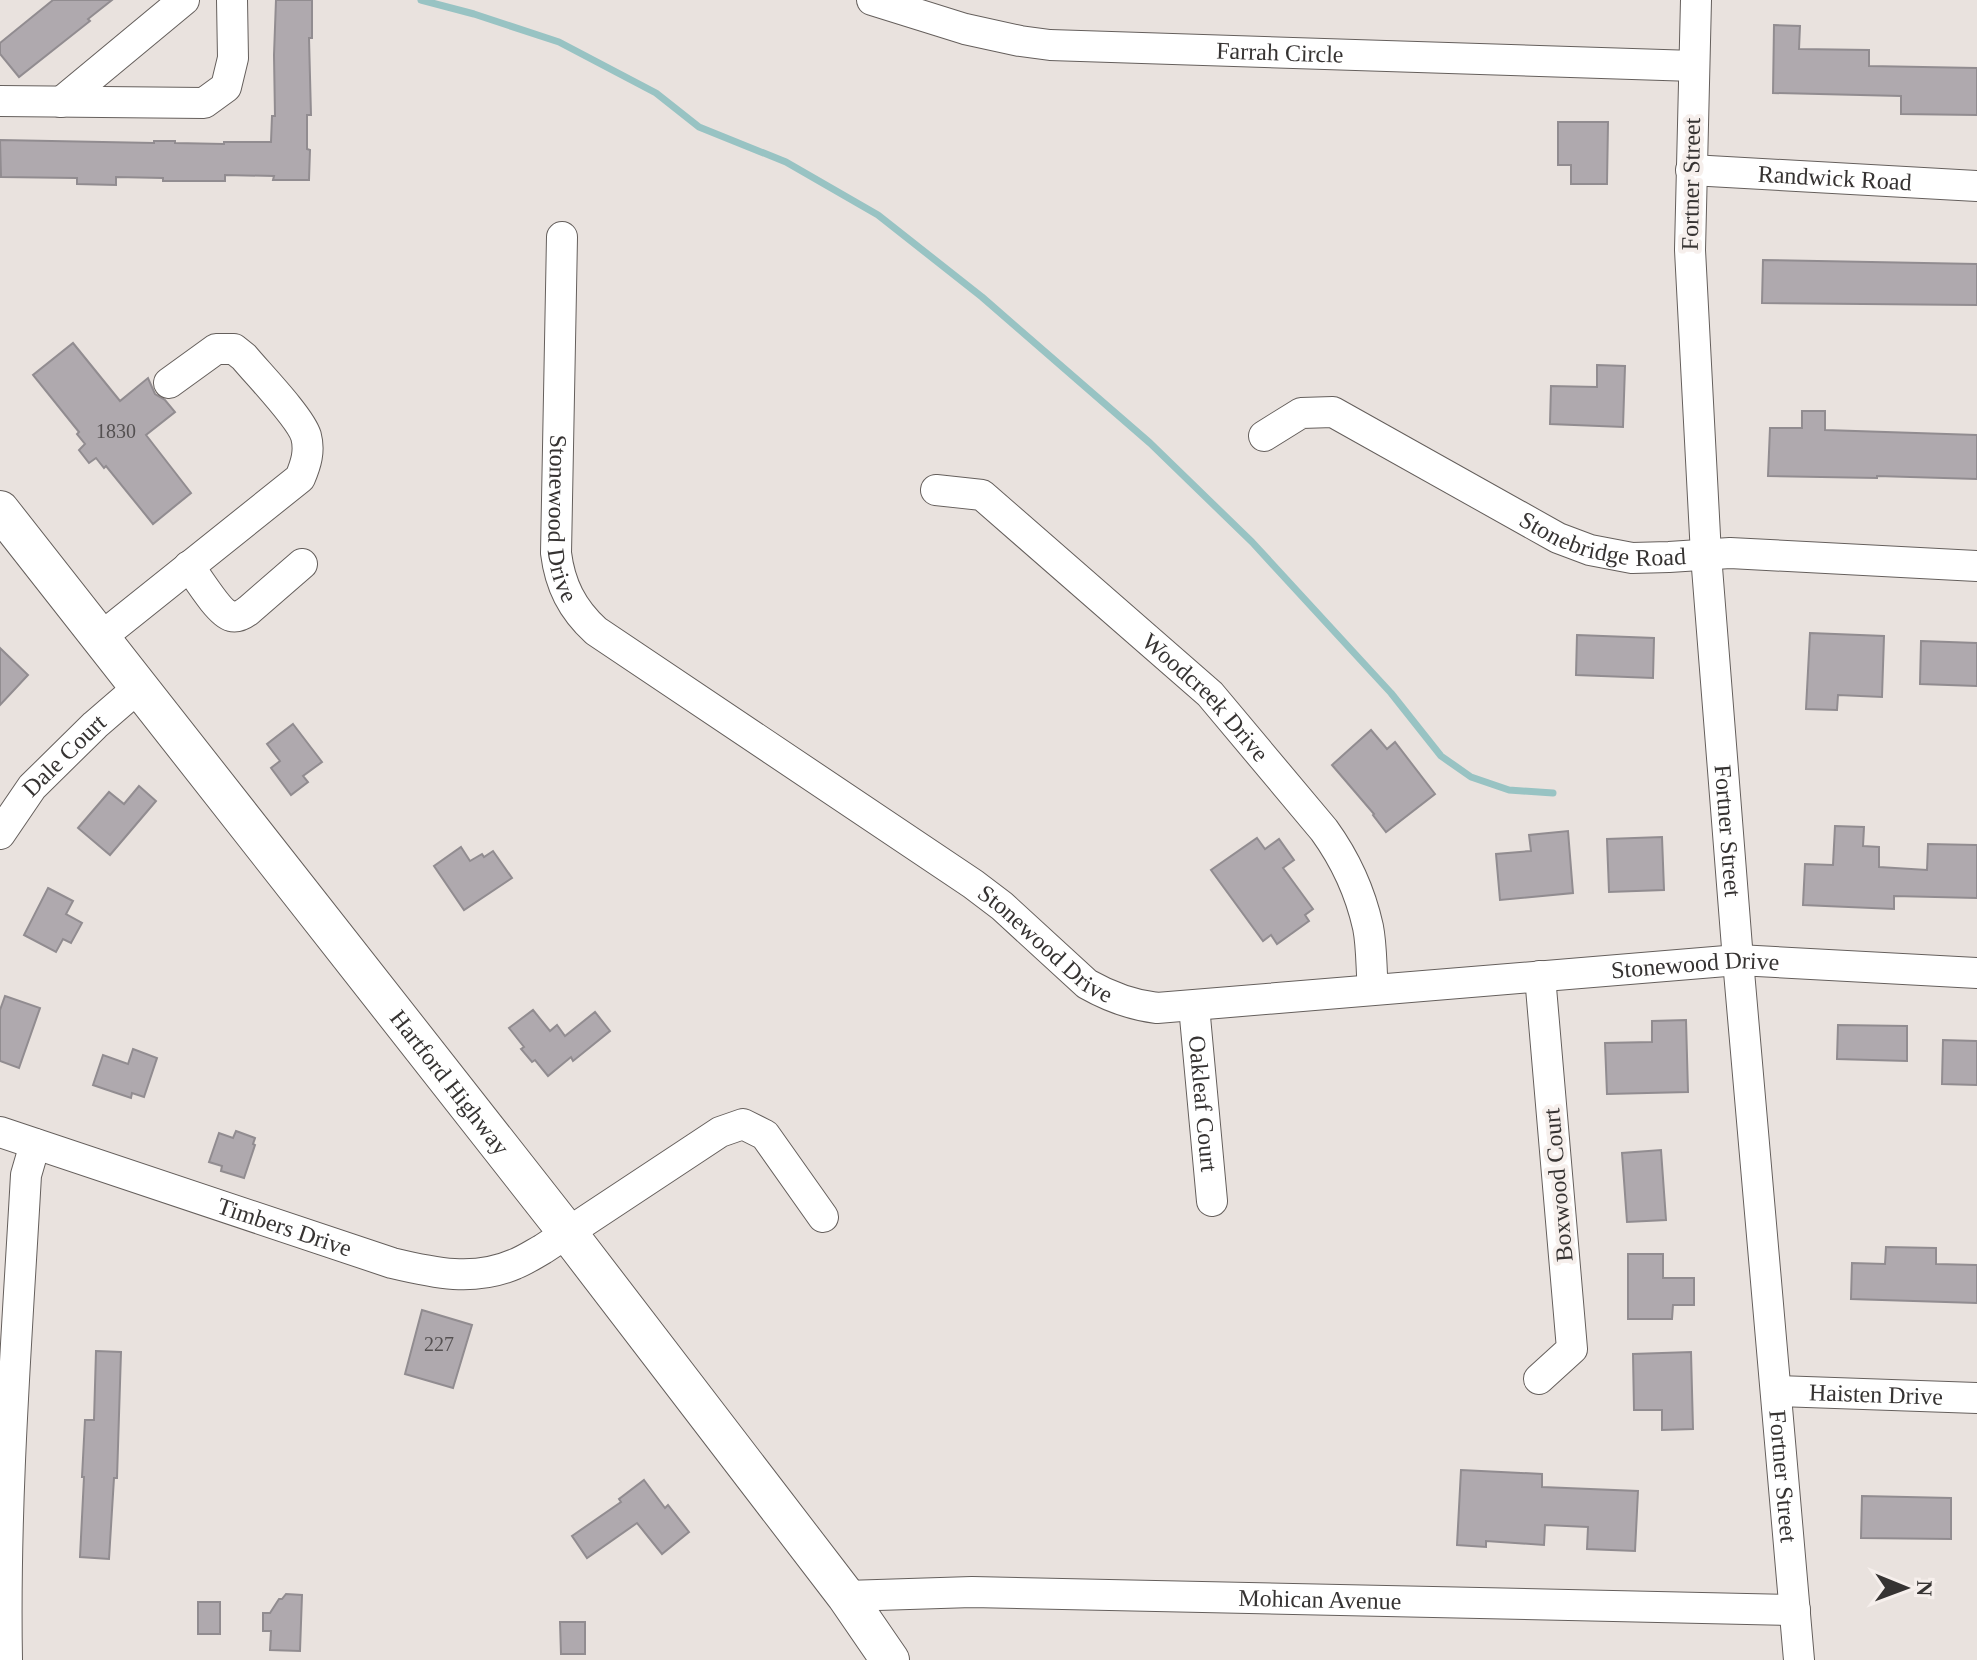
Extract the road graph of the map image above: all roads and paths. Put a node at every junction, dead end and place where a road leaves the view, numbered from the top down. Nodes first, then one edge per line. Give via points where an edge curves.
1 (184, 0) edge
2 (232, 0) edge
3 (872, 0) edge
4 (1696, 0) edge
5 (1694, 66) junction
6 (0, 101) edge
7 (61, 102) junction
8 (1691, 170) junction
9 (1977, 186) edge
10 (562, 237) dead end
11 (169, 383) dead end
12 (1264, 436) dead end
13 (936, 490) dead end
14 (0, 510) edge
15 (1706, 555) junction
16 (302, 564) dead end
17 (189, 566) junction
18 (1977, 566) edge
19 (100, 638) junction
20 (139, 687) junction
21 (0, 834) edge
22 (1738, 960) junction
23 (1977, 973) edge
24 (1540, 976) junction
25 (1373, 989) junction
26 (1194, 1006) junction
27 (0, 1132) edge
28 (35, 1144) junction
29 (1212, 1201) dead end
30 (823, 1217) dead end
31 (567, 1232) junction
32 (1539, 1379) dead end
33 (1776, 1391) junction
34 (1977, 1398) edge
35 (7, 1411) edge
36 (846, 1596) junction
37 (1795, 1610) junction
38 (7, 1660) edge
39 (890, 1660) edge
40 (1799, 1660) edge

1 - 7 street
2 - 7 street via 233,58 226,87 204,103
3 - 5 street, Farrah Circle via 965,29 1050,45
4 - 5 street, Fortner Street
5 - 8 street, Fortner Street
6 - 7 street
8 - 9 street, Randwick Road
8 - 15 street, Fortner Street via 1692,316
10 - 26 street, Stonewood Drive via 556,553 575,609 596,631 973,884 1087,984 1139,1006
11 - 17 street via 216,349 234,349 306,436 308,459 300,478
12 - 15 street, Stonebridge Road via 1301,413 1333,412 1558,538 1632,558
13 - 25 street, Woodcreek Drive via 982,495 1210,694 1341,854 1368,928
14 - 19 main road, Hartford Highway
15 - 18 street, Stonebridge Road
15 - 22 street, Fortner Street
16 - 17 street via 240,616 223,611
17 - 19 street
19 - 20 main road, Hartford Highway
20 - 21 street, Dale Court via 32,787
20 - 31 main road, Hartford Highway
22 - 23 street, Stonewood Drive
22 - 24 street, Stonewood Drive
22 - 33 street, Fortner Street
24 - 25 street, Stonewood Drive
24 - 32 street, Boxwood Court via 1572,1349
25 - 26 street, Stonewood Drive
26 - 29 street, Oakleaf Court
27 - 28 street, Timbers Drive
28 - 31 street, Timbers Drive via 433,1273 489,1273 515,1264
28 - 35 street via 26,1175
30 - 31 street, Timbers Drive via 765,1135 743,1124 720,1132
31 - 36 main road, Hartford Highway
33 - 34 street, Haisten Drive
33 - 37 street, Fortner Street
35 - 38 street
36 - 37 street, Mohican Avenue via 972,1592
36 - 39 main road, Hartford Highway
37 - 40 street, Fortner Street

